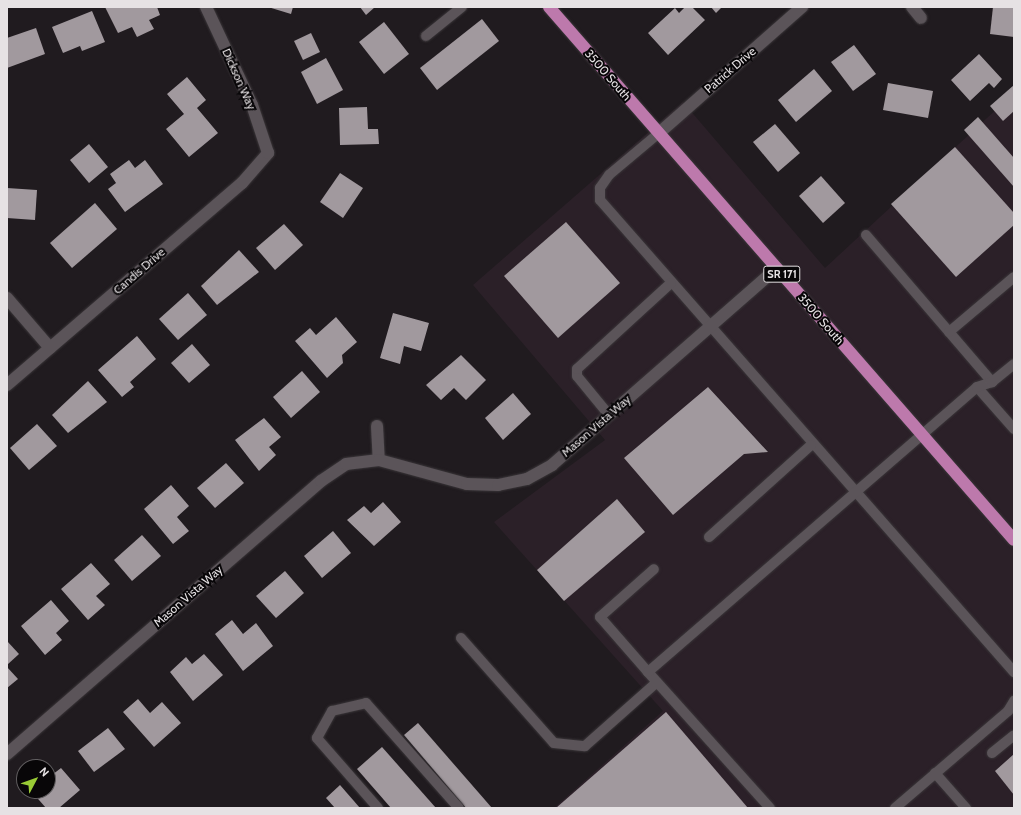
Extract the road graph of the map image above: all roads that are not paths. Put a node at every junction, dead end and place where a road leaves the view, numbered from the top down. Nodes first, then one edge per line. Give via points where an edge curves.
1 (206, 7) edge
2 (462, 7) edge
3 (549, 7) edge
4 (802, 7) edge
5 (912, 7) edge
6 (921, 18) dead end
7 (426, 36) dead end
8 (658, 133) junction
9 (268, 153) joint
10 (866, 235) dead end
11 (777, 268) junction
12 (1014, 277) edge
13 (671, 283) junction
14 (7, 298) edge
15 (708, 327) junction
16 (949, 332) junction
17 (50, 348) junction
18 (1014, 364) edge
19 (992, 382) junction
20 (7, 385) edge
21 (977, 386) junction
22 (609, 415) junction
23 (377, 426) dead end
24 (1014, 429) edge
25 (921, 434) junction
26 (811, 445) junction
27 (379, 460) junction
28 (854, 490) junction
29 (709, 537) dead end
30 (1014, 540) edge
31 (654, 569) dead end
32 (461, 638) dead end
33 (648, 672) junction
34 (1014, 672) edge
35 (657, 682) junction
36 (1014, 700) edge
37 (1014, 735) edge
38 (7, 754) edge
39 (992, 754) dead end
40 (935, 773) junction
41 (378, 808) edge
42 (459, 808) edge
43 (770, 808) edge
44 (894, 808) edge
45 (966, 808) edge

1 - 9 street, Dickson Way via 252,105
2 - 7 lane
3 - 8 main road, 3500 South / SR 171
4 - 8 street, Patrick Drive
5 - 6 street
8 - 11 main road, 3500 South / SR 171
8 - 13 lane via 609,175 600,188 600,200
9 - 17 street, Candis Drive via 242,183
10 - 16 lane
11 - 15 street, Mason Vista Way
11 - 25 main road, 3500 South / SR 171
12 - 16 lane
13 - 15 lane
13 - 22 lane via 577,369 577,376
14 - 17 street
15 - 22 street, Mason Vista Way
15 - 26 lane
16 - 19 lane
17 - 20 street, Candis Drive
18 - 19 lane
19 - 21 lane
21 - 24 lane
21 - 25 lane
22 - 27 street, Mason Vista Way via 552,465 527,479 498,485 467,484
23 - 27 street
25 - 28 lane
25 - 30 main road, 3500 South / SR 171
26 - 28 lane
26 - 29 lane
27 - 38 street, Mason Vista Way via 346,464 321,481
28 - 33 lane
28 - 34 lane
31 - 33 lane via 600,617
32 - 35 lane via 554,743 585,746
33 - 35 lane
35 - 43 lane
36 - 40 lane via 1008,710
37 - 39 lane
40 - 44 lane
40 - 45 lane
41 - 42 lane via 317,738 332,711 366,703

